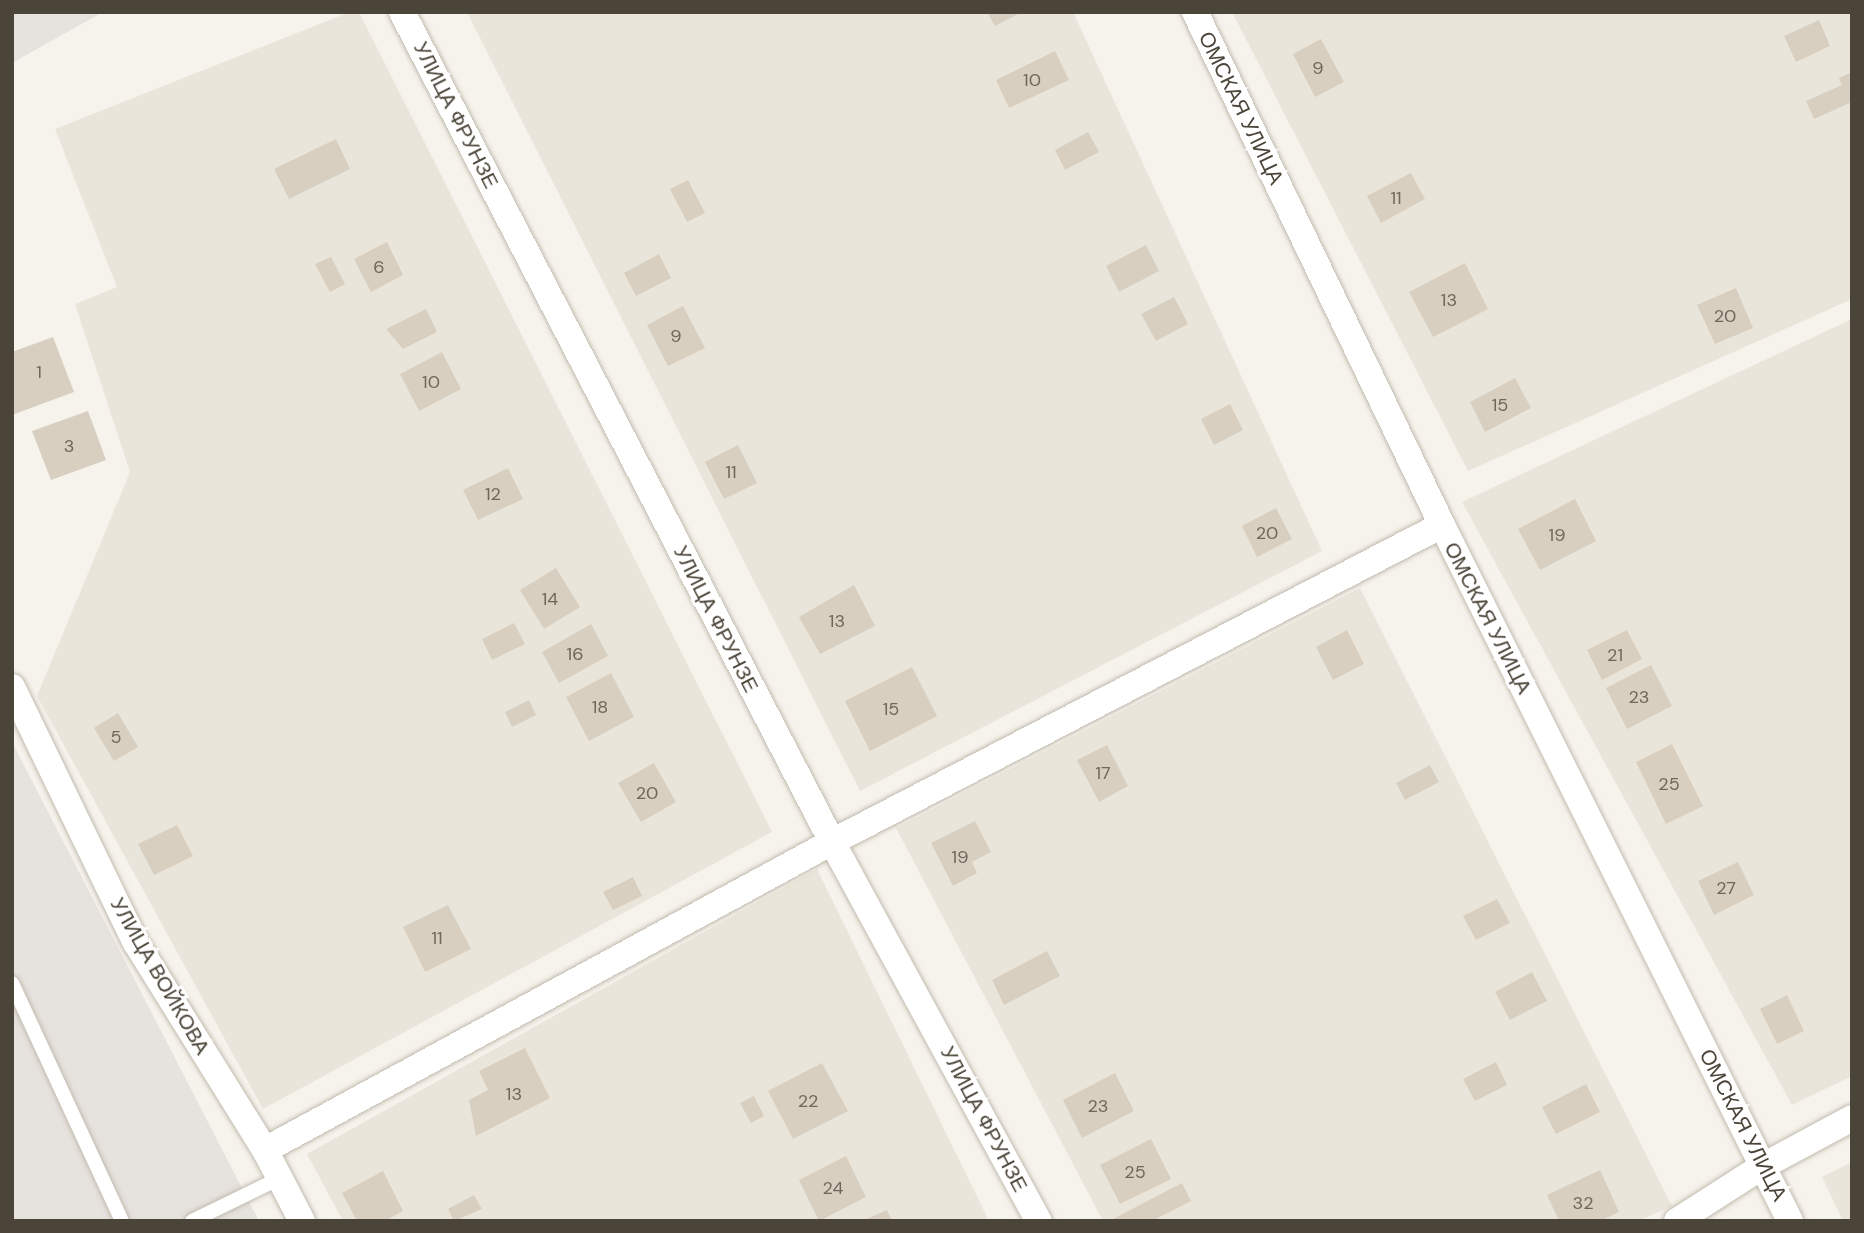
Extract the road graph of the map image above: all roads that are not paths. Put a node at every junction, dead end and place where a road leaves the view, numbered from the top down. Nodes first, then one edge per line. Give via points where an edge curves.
1 (402, 12) edge
2 (1195, 12) edge
3 (1442, 525) junction
4 (12, 687) edge
5 (832, 842) junction
6 (12, 983) edge
7 (1852, 1118) edge
8 (265, 1150) junction
9 (1763, 1166) junction
10 (280, 1178) junction
11 (122, 1221) edge
12 (192, 1221) edge
13 (302, 1221) edge
14 (1039, 1221) edge
15 (1677, 1221) edge
16 (1790, 1221) edge

1 - 5 street, УЛИЦА ФРУНЗЕ
2 - 3 street, ОМСКАЯ УЛИЦА
3 - 5 street
3 - 9 street, ОМСКАЯ УЛИЦА
4 - 8 street, УЛИЦА ВОЙКОВА via 136,943
5 - 8 street
5 - 14 street, УЛИЦА ФРУНЗЕ
6 - 11 lane
7 - 9 street
8 - 10 street, УЛИЦА ВОЙКОВА
9 - 15 street
9 - 16 street, ОМСКАЯ УЛИЦА
10 - 12 lane
10 - 13 street, УЛИЦА ВОЙКОВА

